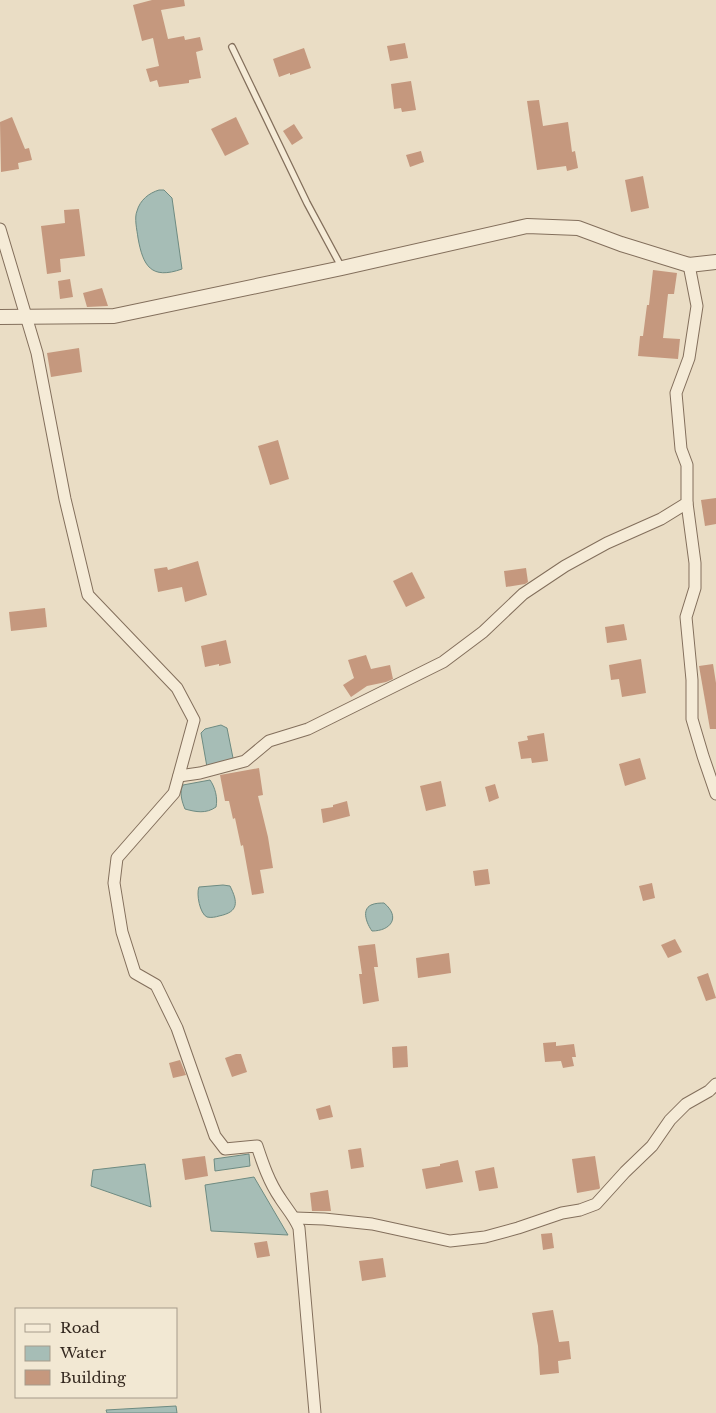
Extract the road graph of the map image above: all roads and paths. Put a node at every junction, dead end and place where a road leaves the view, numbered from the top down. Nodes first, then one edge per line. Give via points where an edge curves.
1 (232, 46) dead end
2 (0, 229) edge
3 (716, 262) edge
4 (689, 265) junction
5 (342, 268) junction
6 (0, 318) edge
7 (26, 318) junction
8 (686, 503) junction
9 (178, 776) junction
10 (716, 794) edge
11 (716, 1084) edge
12 (295, 1218) junction
13 (315, 1413) edge

1 - 5 lane via 307,203
2 - 7 street
3 - 4 street
4 - 5 street via 578,228 527,226
4 - 8 street via 697,306 689,358 676,393 680,449 687,465
5 - 7 street via 114,316
6 - 7 street
7 - 9 street via 37,353 65,499 88,595 177,688 194,720
8 - 9 street via 565,566 523,594 483,632 443,662 308,729 269,740 245,761
8 - 10 street via 695,563 695,588 686,617 692,719
9 - 12 street via 174,793 117,858 114,882 122,932 135,973 156,985 177,1028 215,1136 225,1149 257,1146 266,1173
11 - 12 street via 686,1104 670,1120 652,1146 596,1204 580,1210 485,1237 450,1242 372,1224
12 - 13 street via 299,1228

